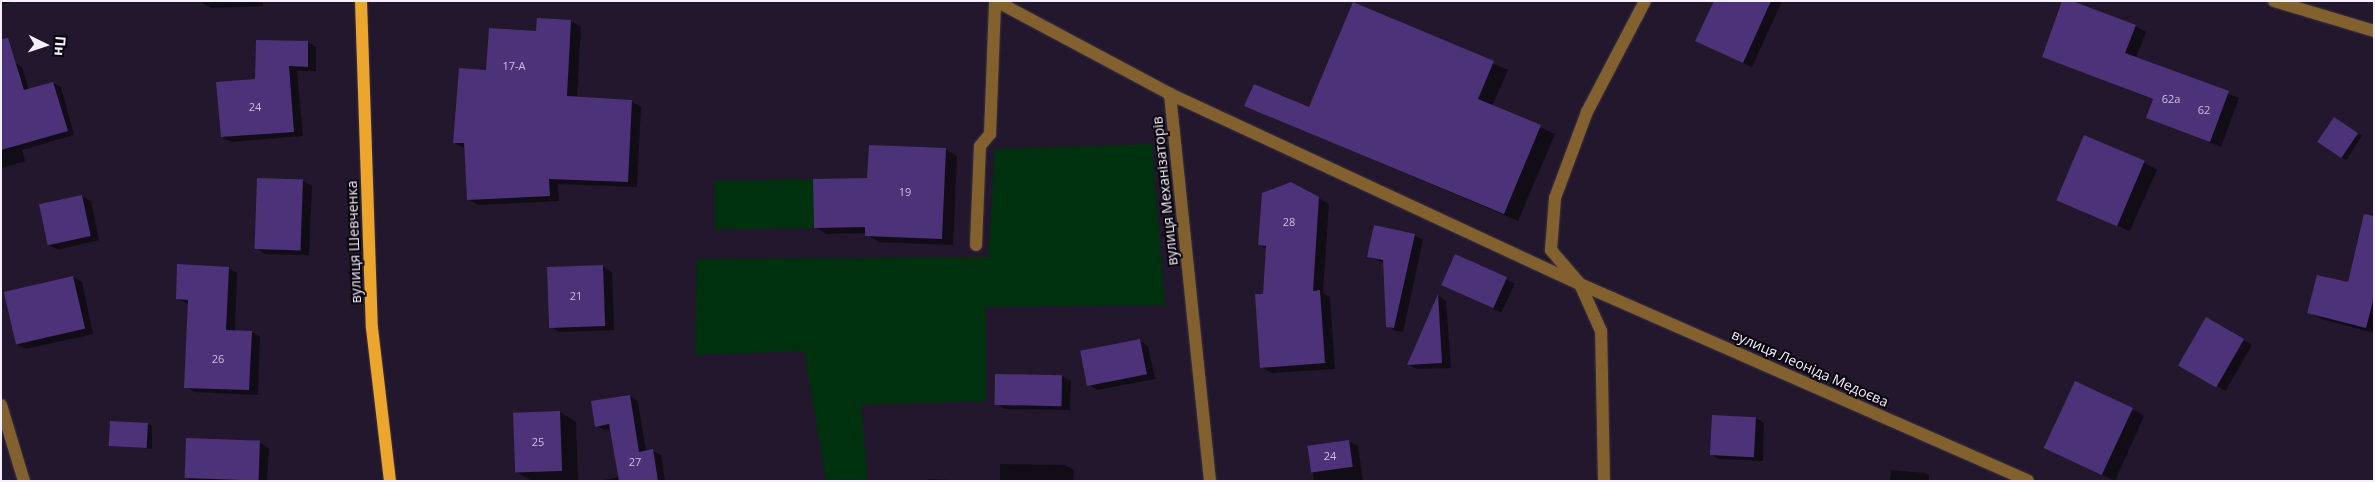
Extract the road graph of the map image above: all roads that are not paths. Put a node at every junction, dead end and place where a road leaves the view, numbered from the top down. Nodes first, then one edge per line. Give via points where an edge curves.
1 (361, 1) edge
2 (996, 1) edge
3 (1645, 1) edge
4 (2274, 1) edge
5 (2374, 31) edge
6 (1170, 94) junction
7 (976, 245) dead end
8 (1580, 284) junction
9 (1, 405) edge
10 (24, 481) edge
11 (390, 481) edge
12 (1210, 481) edge
13 (1604, 481) edge
14 (2028, 481) edge

1 - 11 main road, вулиця Шевченка via 372,328
2 - 6 street
2 - 7 street via 990,134 980,146
3 - 8 street via 1587,112 1555,198 1552,250
4 - 5 street
6 - 8 street, вулиця Леоніда Медоєва
6 - 12 street, вулиця Механізаторів
8 - 13 street via 1601,331
8 - 14 street, вулиця Леоніда Медоєва
9 - 10 street

